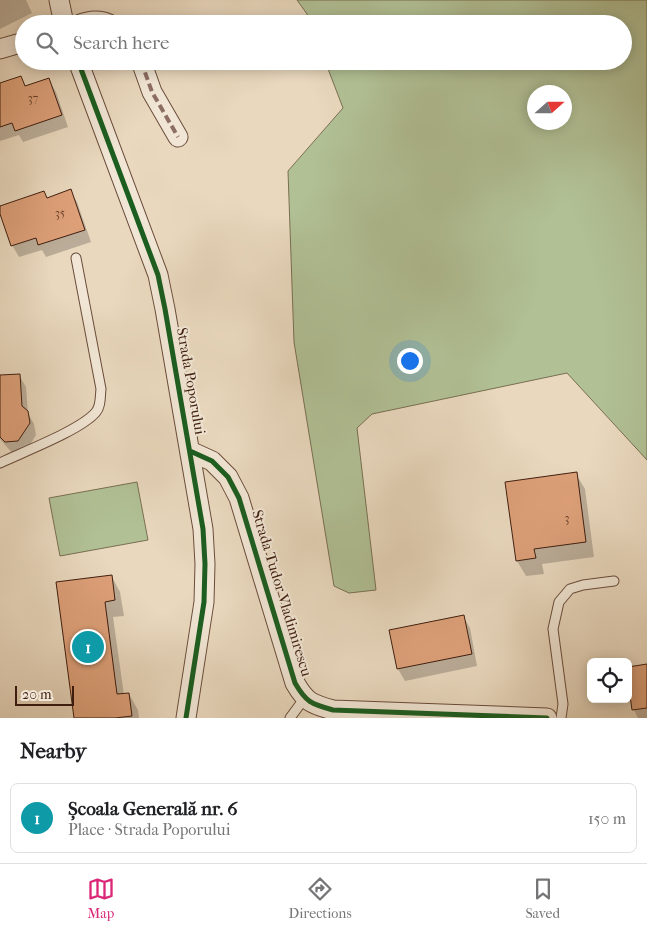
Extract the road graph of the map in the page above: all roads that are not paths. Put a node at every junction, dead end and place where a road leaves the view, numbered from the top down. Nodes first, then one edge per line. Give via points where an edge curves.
1 (59, 0) edge
2 (62, 15) edge
3 (15, 45) edge
4 (0, 50) edge
5 (81, 70) edge
6 (143, 70) edge
7 (178, 136) dead end
8 (76, 258) dead end
9 (190, 451) junction
10 (0, 463) edge
11 (614, 581) dead end
12 (304, 699) junction
13 (186, 718) edge
14 (290, 718) edge
15 (547, 718) edge
16 (561, 718) edge

1 - 2 street
3 - 4 street
5 - 9 street, Strada Poporului via 158,275
6 - 7 street via 152,92
8 - 10 lane via 101,389 97,411 84,422
9 - 12 street, Strada Tudor Vladimirescu via 212,461 228,477 240,498 295,682
9 - 13 street, Strada Poporului via 206,564 204,602
11 - 16 lane via 570,589 559,602 553,629 563,704
12 - 14 lane
12 - 15 street, Strada Tudor Vladimirescu via 333,710

